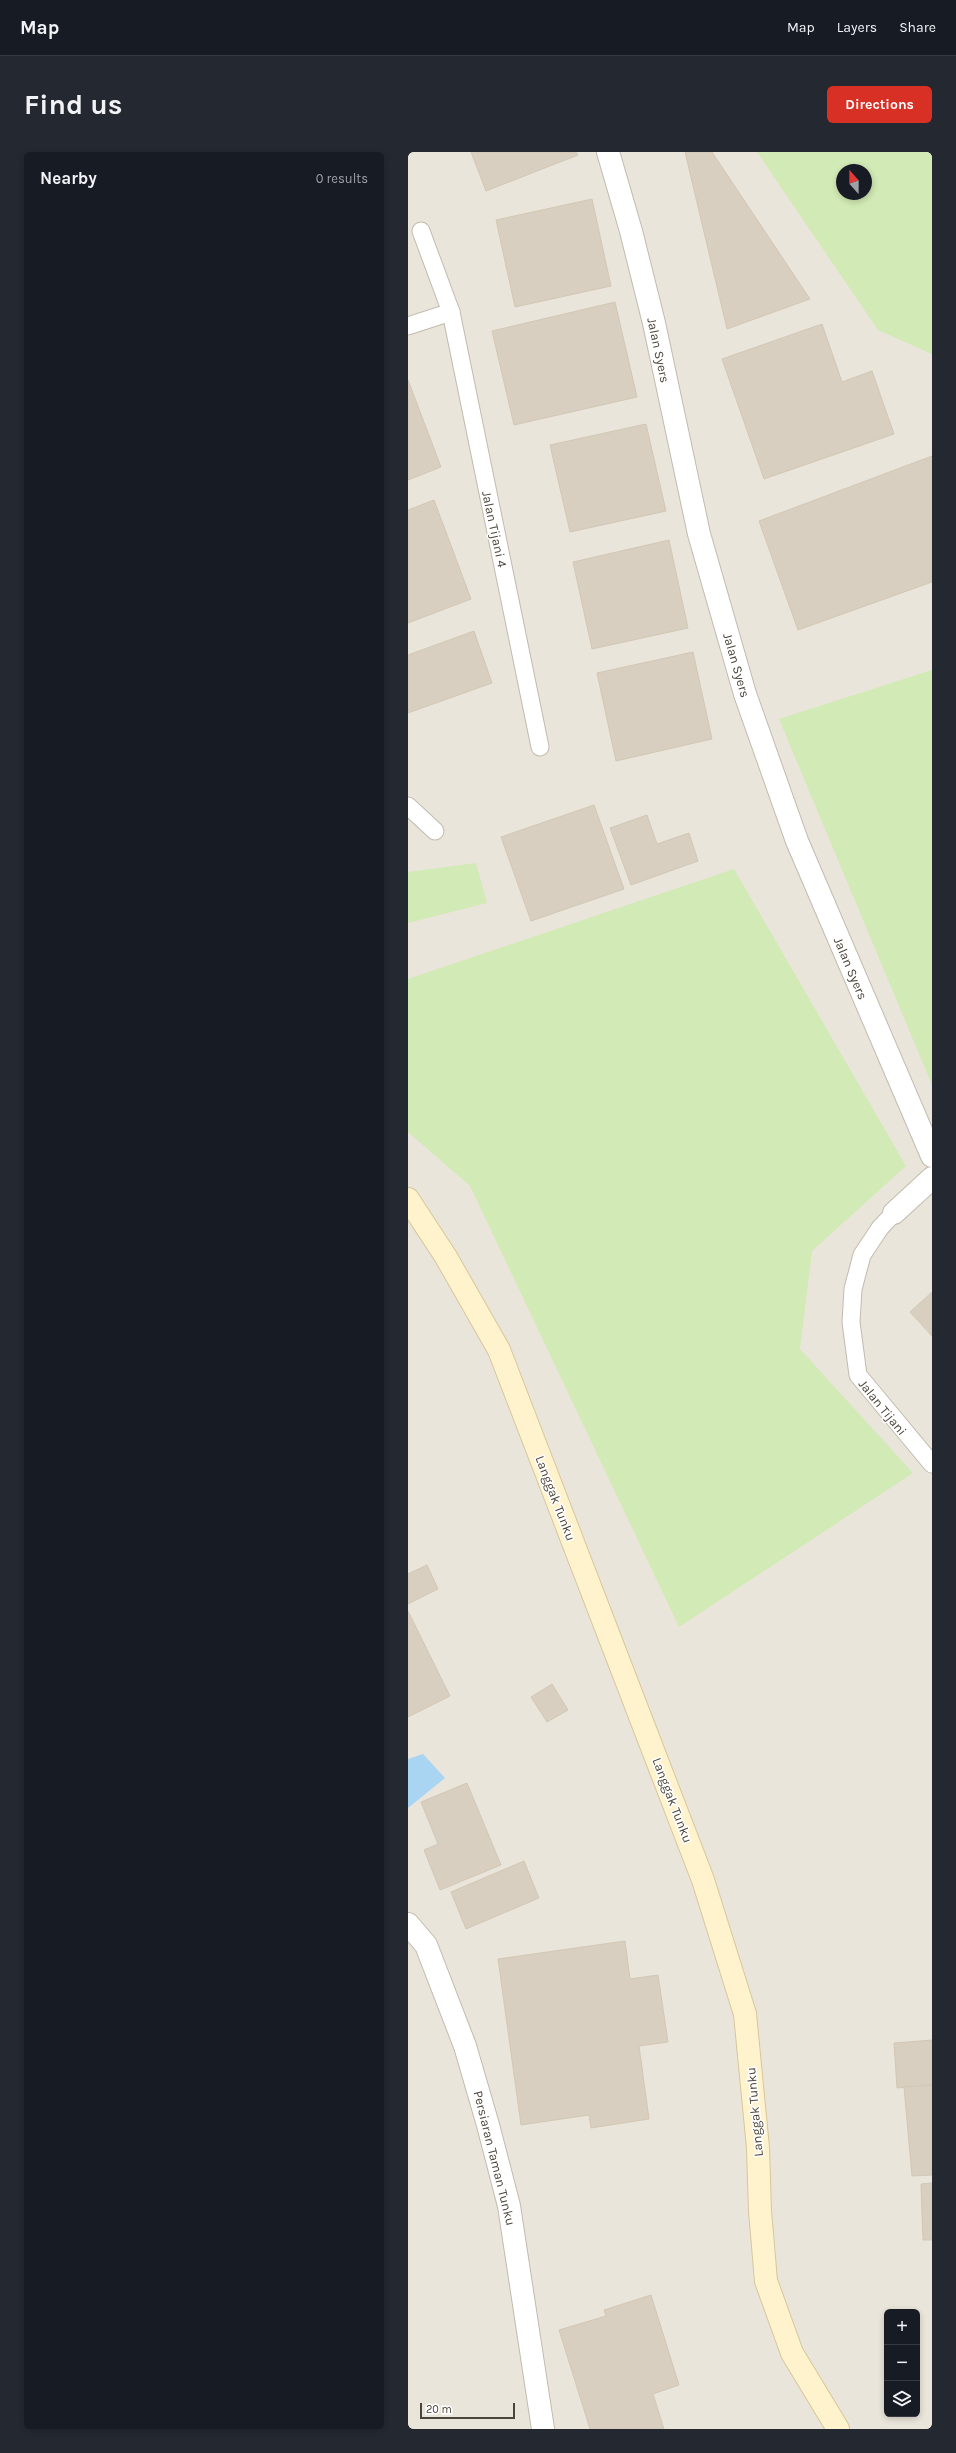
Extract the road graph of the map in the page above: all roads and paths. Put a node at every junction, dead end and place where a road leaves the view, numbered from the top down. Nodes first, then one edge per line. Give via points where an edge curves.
1 (608, 152) edge
2 (421, 231) dead end
3 (451, 312) junction
4 (408, 326) edge
5 (540, 747) dead end
6 (408, 806) edge
7 (435, 831) dead end
8 (932, 1156) edge
9 (932, 1178) edge
10 (408, 1199) edge
11 (894, 1213) joint
12 (932, 1464) edge
13 (408, 1924) edge
14 (543, 2429) edge
15 (838, 2429) edge

1 - 8 street, Jalan Syers via 654,323 699,534 744,694 797,841
2 - 3 lane, Jalan Tijani 4
3 - 4 lane
3 - 5 lane, Jalan Tijani 4
6 - 7 lane
9 - 11 street, Jalan Tijani
10 - 15 street, Langgak Tunku via 446,1257 499,1350 703,1880 745,2014 758,2148 766,2281 792,2353
11 - 12 lane, Jalan Tijani via 880,1228 862,1255 853,1289 851,1322 858,1375
13 - 14 street, Persiaran Taman Tunku via 426,1945 465,2046 510,2206

